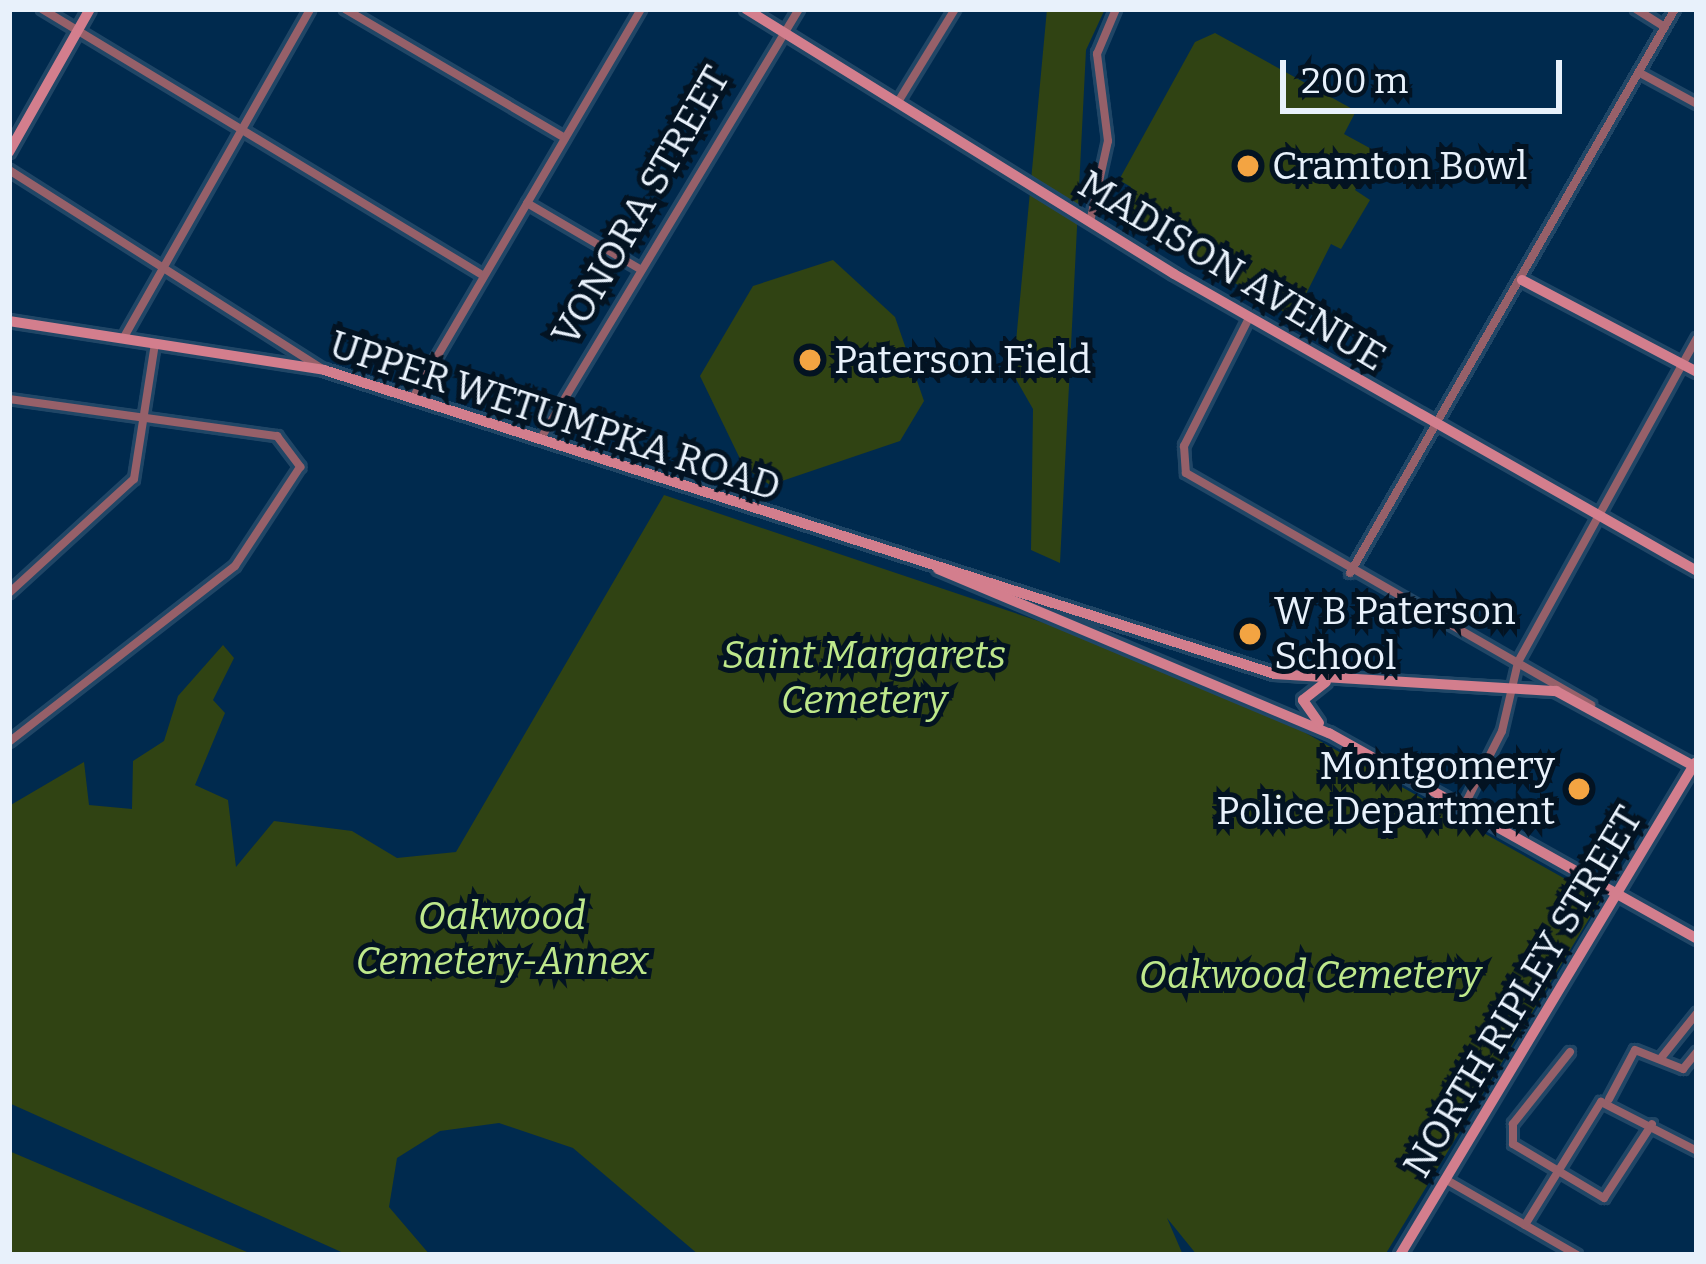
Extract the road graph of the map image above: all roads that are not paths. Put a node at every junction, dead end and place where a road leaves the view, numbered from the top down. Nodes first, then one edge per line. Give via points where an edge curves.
1 (42, 9) edge
2 (90, 9) edge
3 (310, 9) edge
4 (345, 9) edge
5 (641, 9) edge
6 (746, 9) edge
7 (800, 9) edge
8 (955, 9) edge
9 (1116, 9) edge
10 (1636, 9) edge
11 (1675, 9) edge
12 (1666, 27) junction
13 (77, 31) junction
14 (782, 31) junction
15 (1640, 74) junction
16 (898, 102) junction
17 (1697, 104) edge
18 (241, 129) junction
19 (565, 138) junction
20 (9, 152) edge
21 (9, 170) edge
22 (527, 203) junction
23 (1090, 223) junction
24 (165, 263) junction
25 (640, 268) junction
26 (484, 276) junction
27 (1522, 280) junction
28 (1250, 317) junction
29 (9, 322) edge
30 (124, 337) junction
31 (1697, 338) edge
32 (155, 343) junction
33 (1682, 366) junction
34 (324, 370) junction
35 (1697, 372) edge
36 (414, 396) junction
37 (9, 399) edge
38 (146, 418) junction
39 (1436, 427) junction
40 (542, 439) junction
41 (1597, 514) junction
42 (935, 567) junction
43 (1697, 571) edge
44 (1350, 573) junction
45 (9, 593) edge
46 (1135, 628) junction
47 (1130, 644) junction
48 (1518, 662) junction
49 (1329, 680) junction
50 (1508, 684) junction
51 (1600, 712) junction
52 (1329, 733) junction
53 (9, 742) edge
54 (1696, 765) edge
55 (1463, 806) junction
56 (1618, 894) junction
57 (1697, 939) edge
58 (1697, 1013) edge
59 (1570, 1052) dead end
60 (1697, 1052) edge
61 (1661, 1058) junction
62 (1609, 1100) junction
63 (1652, 1124) junction
64 (1697, 1150) edge
65 (1555, 1171) junction
66 (1445, 1179) junction
67 (1525, 1225) junction
68 (1400, 1255) edge
69 (1577, 1255) edge

1 - 13 street
2 - 13 main road
3 - 18 street
4 - 19 street
5 - 19 street
6 - 14 main road, MADISON AVENUE
7 - 14 street, VONORA STREET
8 - 16 street
9 - 23 street via 1096,63 1108,152
10 - 12 street
11 - 12 street
12 - 15 street
13 - 18 street
13 - 20 main road
14 - 16 main road, MADISON AVENUE
14 - 25 street, VONORA STREET
15 - 17 street
15 - 27 street
16 - 23 main road, MADISON AVENUE
18 - 24 street
18 - 26 street
19 - 22 street
21 - 24 street
22 - 25 street
22 - 26 street
23 - 28 main road, MADISON AVENUE
24 - 30 street
24 - 34 street
25 - 40 street, VONORA STREET
26 - 36 street
27 - 33 main road
27 - 39 street
28 - 39 main road, MADISON AVENUE
28 - 44 street via 1182,468
29 - 30 main road, UPPER WETUMPKA ROAD
30 - 32 main road, UPPER WETUMPKA ROAD
31 - 33 street
32 - 34 main road, UPPER WETUMPKA ROAD
32 - 38 street
33 - 35 main road
33 - 41 street
34 - 36 main road, UPPER WETUMPKA ROAD
36 - 40 main road, UPPER WETUMPKA ROAD
37 - 38 street
38 - 45 street via 128,489
38 - 53 street via 296,448 296,483 251,550
39 - 41 main road, MADISON AVENUE
39 - 44 street
40 - 42 main road, UPPER WETUMPKA ROAD
41 - 43 main road, MADISON AVENUE
41 - 48 street
42 - 46 main road, UPPER WETUMPKA ROAD via 1006,582
42 - 47 main road, UPPER WETUMPKA ROAD
44 - 48 street
46 - 47 main road
46 - 49 main road, UPPER WETUMPKA ROAD
47 - 52 main road, UPPER WETUMPKA ROAD
48 - 50 street
48 - 51 street
49 - 50 main road, UPPER WETUMPKA ROAD
49 - 52 main road via 1303,706
50 - 51 main road, UPPER WETUMPKA ROAD
50 - 55 street via 1502,730
51 - 54 main road, UPPER WETUMPKA ROAD
52 - 55 main road, UPPER WETUMPKA ROAD
54 - 56 main road, NORTH RIPLEY STREET
55 - 56 main road, UPPER WETUMPKA ROAD
56 - 57 main road, UPPER WETUMPKA ROAD
56 - 66 main road, NORTH RIPLEY STREET
58 - 61 street
59 - 65 street via 1510,1131
60 - 61 street via 1683,1069
61 - 62 street via 1630,1054
62 - 63 street
62 - 65 street via 1588,1111
63 - 64 street
63 - 65 street via 1609,1196
65 - 67 street
66 - 67 street
66 - 68 main road, NORTH RIPLEY STREET
67 - 69 street

